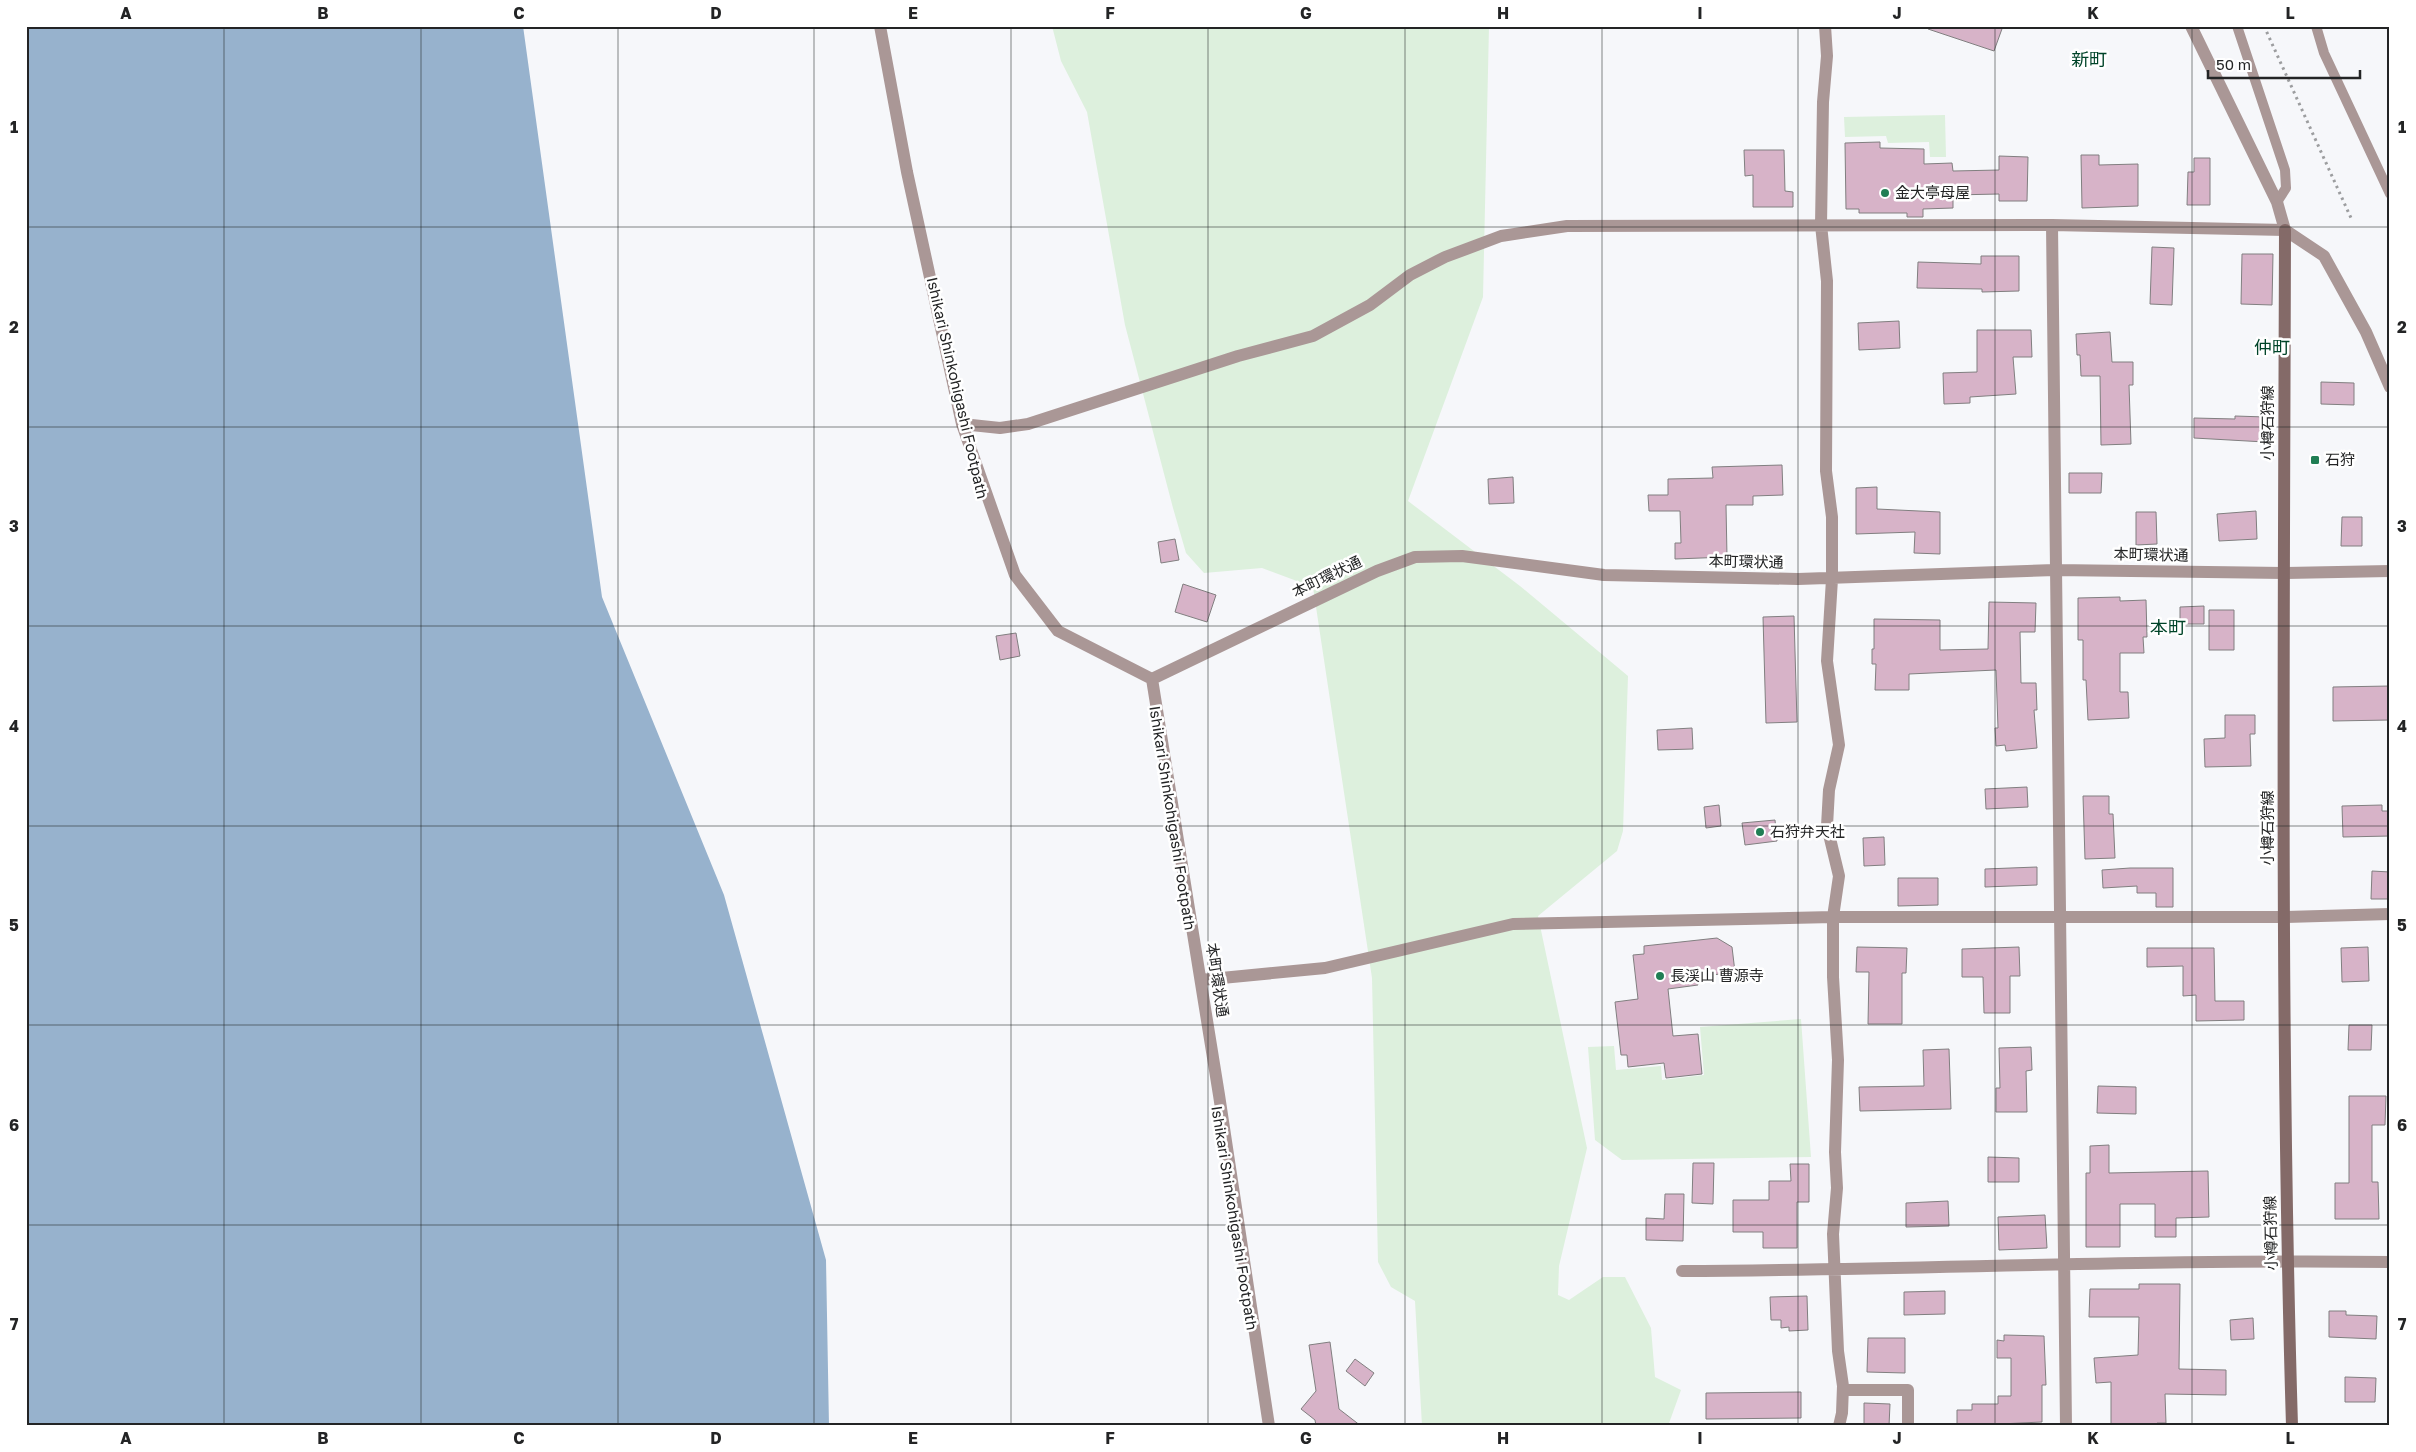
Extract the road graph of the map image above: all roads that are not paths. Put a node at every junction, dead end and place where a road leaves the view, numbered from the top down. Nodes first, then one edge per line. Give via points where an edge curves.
1 (880, 26) edge
2 (1825, 26) edge
3 (2191, 26) edge
4 (2237, 26) edge
5 (2316, 26) edge
6 (2390, 194) edge
7 (2277, 202) junction
8 (1821, 225) junction
9 (2052, 225) junction
10 (2285, 230) junction
11 (2390, 387) edge
12 (962, 424) junction
13 (2055, 570) junction
14 (2390, 571) edge
15 (2284, 573) junction
16 (1832, 579) junction
17 (1152, 680) junction
18 (2390, 914) edge
19 (2059, 916) junction
20 (1833, 917) junction
21 (2284, 918) junction
22 (1201, 980) junction
23 (2287, 1261) junction
24 (2390, 1262) edge
25 (2065, 1266) junction
26 (1834, 1270) junction
27 (1682, 1271) dead end
28 (1843, 1390) junction
29 (1269, 1426) edge
30 (1839, 1426) edge
31 (1908, 1426) edge
32 (2066, 1426) edge
33 (2292, 1426) edge

1 - 12 street via 907,172
2 - 8 street via 1827,56
3 - 7 street
4 - 7 lane via 2285,170 2286,188
5 - 6 lane via 2324,53
7 - 10 street
8 - 9 street
8 - 12 street via 1567,226 1501,236 1410,275 1370,306 1313,336 1238,356 1028,424 1000,428
8 - 16 street via 1827,281 1826,471 1832,517
9 - 10 street
9 - 13 street
10 - 11 street via 2324,256 2366,332
10 - 15 main road, 小樽石狩線
12 - 17 street via 1015,575 1058,631
13 - 15 street, 本町環状通
13 - 16 street, 本町環状通
13 - 19 street
14 - 15 street, 本町環状通
15 - 21 main road, 小樽石狩線
16 - 17 street, 本町環状通 via 1604,575 1462,556 1415,557 1377,571
16 - 20 street via 1826,661 1839,745 1829,790 1827,826 1839,876
17 - 22 street, 本町環状通
18 - 21 street
19 - 20 street
19 - 21 street
19 - 25 street
20 - 22 street via 1513,924 1324,968
20 - 26 street via 1838,1060
21 - 23 main road, 小樽石狩線
22 - 29 street, 本町環状通
23 - 24 street
23 - 25 street
23 - 33 main road, 小樽石狩線
25 - 26 street
25 - 32 street
26 - 27 street
26 - 28 street
28 - 30 street
28 - 31 street via 1908,1390

